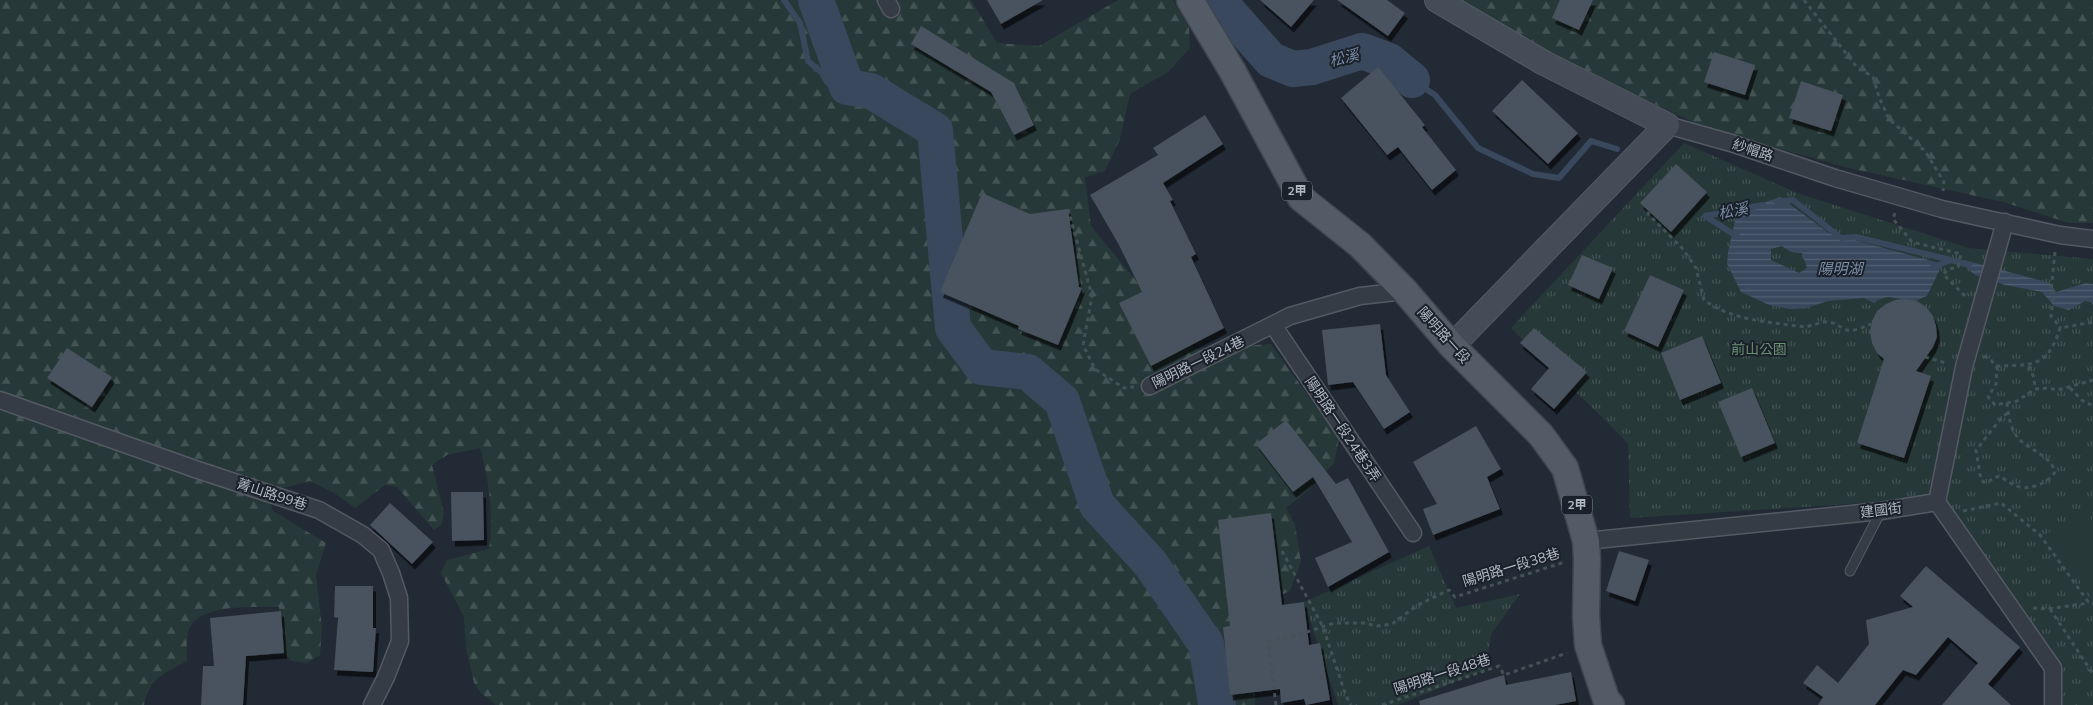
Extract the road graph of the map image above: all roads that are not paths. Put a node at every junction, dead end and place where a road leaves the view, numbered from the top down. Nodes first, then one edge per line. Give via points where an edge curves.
1 (1190, 0) edge
2 (1437, 0) edge
3 (1667, 125) junction
4 (2005, 222) junction
5 (2093, 239) edge
6 (1405, 291) junction
7 (1273, 325) junction
8 (1452, 346) junction
9 (1150, 386) road end
10 (0, 400) edge
11 (1941, 509) junction
12 (1881, 511) junction
13 (1413, 533) dead end
14 (1586, 541) junction
15 (1850, 571) dead end
16 (372, 705) edge
17 (1611, 705) edge
18 (2053, 705) edge

1 - 6 main road, 陽明路一段 / 2甲 via 1233,72 1300,198 1360,245
2 - 3 street, 紗帽路 via 1544,63
3 - 4 street, 紗帽路 via 1942,209
3 - 8 street
4 - 5 street, 紗帽路
4 - 11 street via 1964,367
6 - 7 street, 陽明路一段24巷 via 1360,296 1290,316
6 - 8 main road, 陽明路一段 / 2甲
7 - 9 street, 陽明路一段24巷
7 - 13 street, 陽明路一段24巷3弄
8 - 14 main road, 陽明路一段 / 2甲 via 1541,435 1565,468
10 - 16 street, 菁山路99巷 via 319,510 363,534 381,550 399,598 400,641
11 - 12 street, 建國街
11 - 18 street via 2053,668
12 - 14 street, 建國街
12 - 15 lane
14 - 17 main road, 陽明路一段 / 2甲 via 1588,645 1606,699

